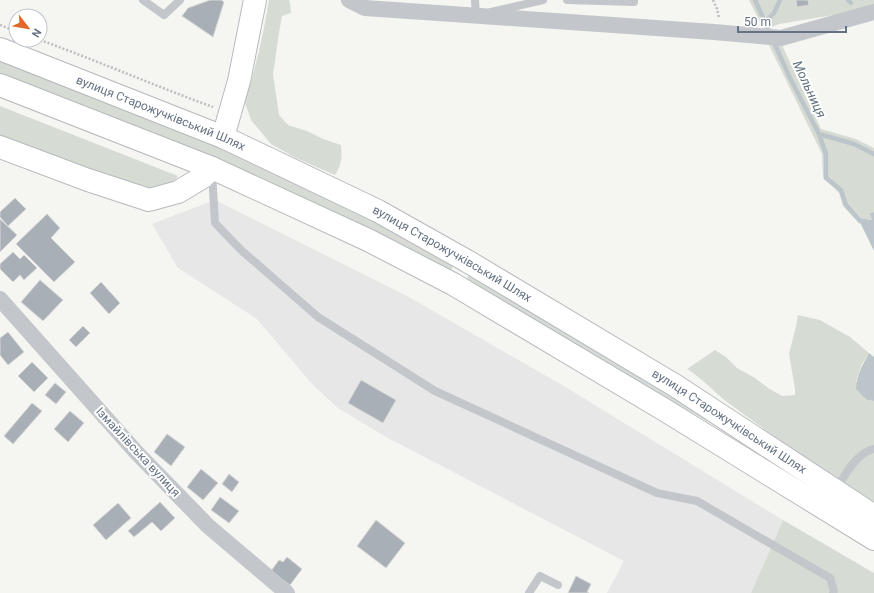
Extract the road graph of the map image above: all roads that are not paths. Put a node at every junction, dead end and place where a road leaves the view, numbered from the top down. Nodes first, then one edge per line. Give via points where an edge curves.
1 (143, 0) edge
2 (180, 0) edge
3 (255, 0) edge
4 (349, 0) edge
5 (543, 0) edge
6 (567, 0) edge
7 (634, 0) edge
8 (476, 8) edge
9 (874, 12) edge
10 (0, 49) edge
11 (0, 84) edge
12 (223, 137) junction
13 (0, 148) edge
14 (212, 168) junction
15 (467, 261) junction
16 (453, 284) junction
17 (0, 299) edge
18 (874, 449) edge
19 (835, 492) junction
20 (874, 516) edge
21 (874, 539) edge
22 (558, 585) dead end
23 (287, 593) edge
24 (529, 593) edge
25 (833, 593) edge

1 - 2 lane via 164,15
3 - 12 main road via 239,81
4 - 8 street via 365,8
5 - 8 lane
6 - 7 lane
8 - 9 street via 781,38
10 - 12 main road, вулиця Старожучківський Шлях
11 - 14 main road, вулиця Старожучківський Шлях
12 - 15 main road, вулиця Старожучківський Шлях via 378,211
13 - 14 main road via 149,200 178,192 204,177
14 - 16 main road, вулиця Старожучківський Шлях via 368,240
14 - 25 lane via 215,223 241,250 318,317 435,391 657,493 697,500 830,578
15 - 16 main road
15 - 19 main road, вулиця Старожучківський Шлях via 676,386
16 - 21 main road, вулиця Старожучківський Шлях
17 - 23 street, Ізмайлівська вулиця via 136,452 208,526
18 - 19 lane via 858,458
19 - 20 main road, вулиця Старожучківський Шлях
22 - 24 lane via 540,576

